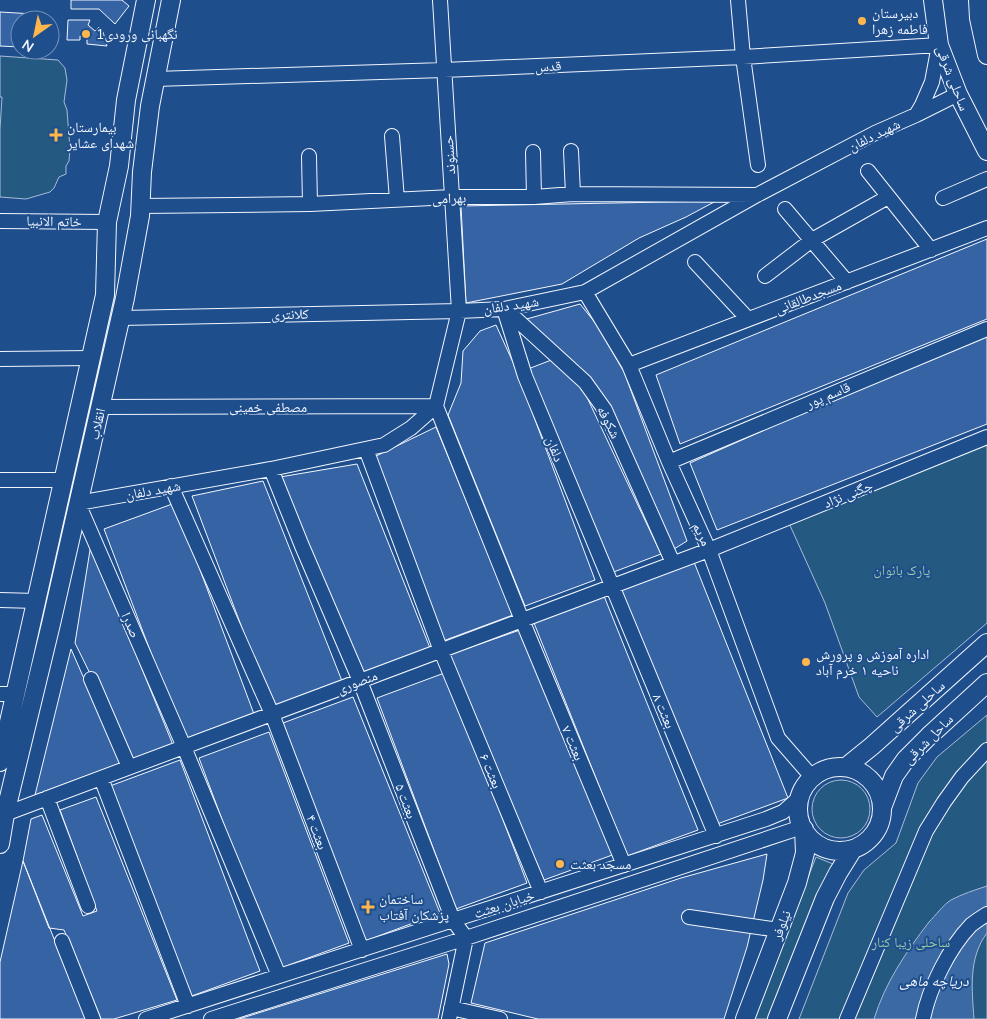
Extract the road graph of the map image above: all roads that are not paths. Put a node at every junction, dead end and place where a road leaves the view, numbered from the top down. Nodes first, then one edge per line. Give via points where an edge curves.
1 (146, 0) edge
2 (171, 0) edge
3 (440, 0) edge
4 (738, 0) edge
5 (933, 0) edge
6 (978, 0) edge
7 (939, 45) junction
8 (987, 55) edge
9 (744, 57) junction
10 (444, 70) junction
11 (155, 79) junction
12 (958, 94) junction
13 (916, 116) junction
14 (971, 121) junction
15 (123, 126) junction
16 (147, 128) junction
17 (987, 132) edge
18 (392, 136) dead end
19 (571, 151) dead end
20 (987, 151) edge
21 (533, 152) dead end
22 (309, 156) dead end
23 (758, 165) dead end
24 (868, 171) dead end
25 (987, 179) edge
26 (573, 194) junction
27 (757, 195) junction
28 (452, 197) junction
29 (534, 197) junction
30 (888, 197) junction
31 (943, 198) dead end
32 (397, 200) junction
33 (310, 204) junction
34 (141, 206) junction
35 (785, 209) dead end
36 (0, 220) edge
37 (107, 222) junction
38 (987, 228) edge
39 (812, 240) junction
40 (931, 250) junction
41 (695, 262) dead end
42 (765, 276) dead end
43 (847, 282) junction
44 (585, 292) junction
45 (504, 309) junction
46 (459, 311) junction
47 (121, 318) junction
48 (748, 319) junction
49 (987, 329) edge
50 (91, 358) junction
51 (0, 359) edge
52 (629, 365) junction
53 (436, 406) junction
54 (101, 407) junction
55 (987, 437) edge
56 (366, 449) junction
57 (669, 462) junction
58 (272, 469) junction
59 (0, 480) edge
60 (63, 480) junction
61 (172, 486) junction
62 (78, 504) junction
63 (709, 550) junction
64 (673, 563) junction
65 (612, 586) junction
66 (0, 600) edge
67 (36, 601) junction
68 (522, 620) junction
69 (987, 643) edge
70 (441, 650) junction
71 (91, 679) dead end
72 (360, 681) junction
73 (987, 683) edge
74 (8, 694) edge
75 (272, 714) junction
76 (184, 747) junction
77 (987, 750) edge
78 (21, 751) junction
79 (1, 753) edge
80 (846, 766) junction
81 (129, 767) junction
82 (101, 778) junction
83 (812, 778) junction
84 (47, 798) junction
85 (799, 798) junction
86 (883, 804) junction
87 (6, 814) junction
88 (803, 828) junction
89 (716, 836) junction
90 (0, 844) edge
91 (853, 849) junction
92 (624, 865) junction
93 (541, 892) junction
94 (88, 906) dead end
95 (987, 914) edge
96 (689, 917) dead end
97 (453, 920) junction
98 (780, 930) junction
99 (466, 938) junction
100 (62, 941) dead end
101 (362, 950) junction
102 (279, 976) junction
103 (188, 1006) junction
104 (450, 1014) edge
105 (93, 1019) edge
106 (146, 1019) edge
107 (211, 1019) edge
108 (500, 1019) edge
109 (746, 1019) edge
110 (777, 1019) edge
111 (847, 1019) edge
112 (923, 1019) edge

1 - 15 main road, انقلاب
2 - 11 main road, انقلاب
3 - 10 street, حسنوند
4 - 9 street
5 - 7 main road, ساحلی شرقی
6 - 8 main road
7 - 9 street, قدس
7 - 12 main road, ساحلی شرقی
7 - 13 street, شهید دلفان via 932,82
9 - 10 street, قدس
9 - 23 street
10 - 11 street, قدس
10 - 28 street, حسنوند
11 - 16 main road, انقلاب
12 - 13 street
12 - 14 main road, ساحلی شرقی
13 - 27 street, شهید دلفان via 875,133
14 - 17 main road
14 - 20 main road, ساحلی شرقی
15 - 16 main road
15 - 37 main road, انقلاب via 119,166
16 - 34 main road, انقلاب
18 - 32 street
19 - 26 street
21 - 29 street
22 - 33 street
24 - 30 street
25 - 31 street
26 - 27 street, بهرامی
26 - 29 street, بهرامی
27 - 44 street, شهید دلفان
28 - 29 street, بهرامی
28 - 32 street, بهرامی
28 - 46 street, حسنوند
30 - 39 street
30 - 40 street
32 - 33 street, بهرامی
33 - 34 street, بهرامی
34 - 47 main road, انقلاب
35 - 39 street
36 - 37 street, خاتم الانبیا
37 - 50 main road, انقلاب via 105,296
38 - 40 street, مسجدطالقانی
39 - 42 street
39 - 43 street
40 - 43 street, مسجدطالقانی
41 - 48 street
43 - 48 street, مسجدطالقانی
44 - 45 street, شهید دلفان
44 - 52 street, مریم
45 - 46 street, شهید دلفان
45 - 64 street, شکوفه via 585,382 604,410
45 - 65 street, دلفان via 525,376
46 - 47 street, کلانتری
46 - 53 street
47 - 54 main road, انقلاب
48 - 52 street, مسجدطالقانی
49 - 57 street, قاسم پور
50 - 51 street
50 - 60 main road, انقلاب
52 - 57 street, مریم
53 - 54 street, مصطفی خمینی
53 - 56 street, شهید دلفان via 411,428 384,445
53 - 68 street
54 - 62 main road, انقلاب
55 - 63 street, چگنی نژاد
56 - 58 street, شهید دلفان
56 - 70 street, بعثت ۶
57 - 63 street, مریم
58 - 61 street, شهید دلفان
58 - 72 street, بعثت ۵
59 - 60 street
60 - 67 main road, انقلاب
61 - 62 street, شهید دلفان
61 - 75 street, بعثت ۴
62 - 76 street, صدرا
62 - 78 main road, انقلاب
63 - 64 street, منصوری
63 - 83 street, مریم via 778,738
64 - 65 street, منصوری
65 - 68 street, منصوری
65 - 89 street, بعثت ۸
66 - 67 street
67 - 74 main road, انقلاب
68 - 70 street, منصوری
68 - 92 street, بعثت ۷
69 - 80 main road, ساحلی شرقی
70 - 72 street, منصوری
70 - 93 street, بعثت ۶
71 - 81 street
72 - 75 street, منصوری
72 - 97 street, بعثت ۵
73 - 86 main road, ساحل شرقی via 906,759 894,776
74 - 79 main road, انقلاب
75 - 76 street, منصوری
75 - 101 street, بعثت ۴
76 - 81 street, منصوری
76 - 102 street, صدرا
77 - 111 street via 962,777 926,831
78 - 79 main road
78 - 87 main road, انقلاب
80 - 83 main road via 833,767
80 - 86 main road via 871,779
81 - 82 street, منصوری
82 - 84 street, منصوری
82 - 103 street
83 - 85 main road
84 - 87 street, منصوری
84 - 94 street
85 - 88 main road via 799,817
85 - 89 street, خیابان بعثت via 783,812 766,820
86 - 91 main road via 877,831 868,841
87 - 90 main road, انقلاب
88 - 91 main road via 819,846 832,850
88 - 98 main road, نیلوفر via 805,853
88 - 99 street, خیابان بعثت
89 - 92 street, خیابان بعثت
91 - 110 main road via 825,898
92 - 93 street, خیابان بعثت
93 - 97 street, خیابان بعثت
95 - 112 street via 972,924 951,950 938,974
96 - 98 street
97 - 99 street, بعثت ۵
97 - 101 street, خیابان بعثت
98 - 109 main road, نیلوفر
99 - 104 street
99 - 107 street, خیابان بعثت
100 - 105 street
101 - 102 street, خیابان بعثت
102 - 103 street, خیابان بعثت
103 - 106 street, خیابان بعثت
104 - 108 street

